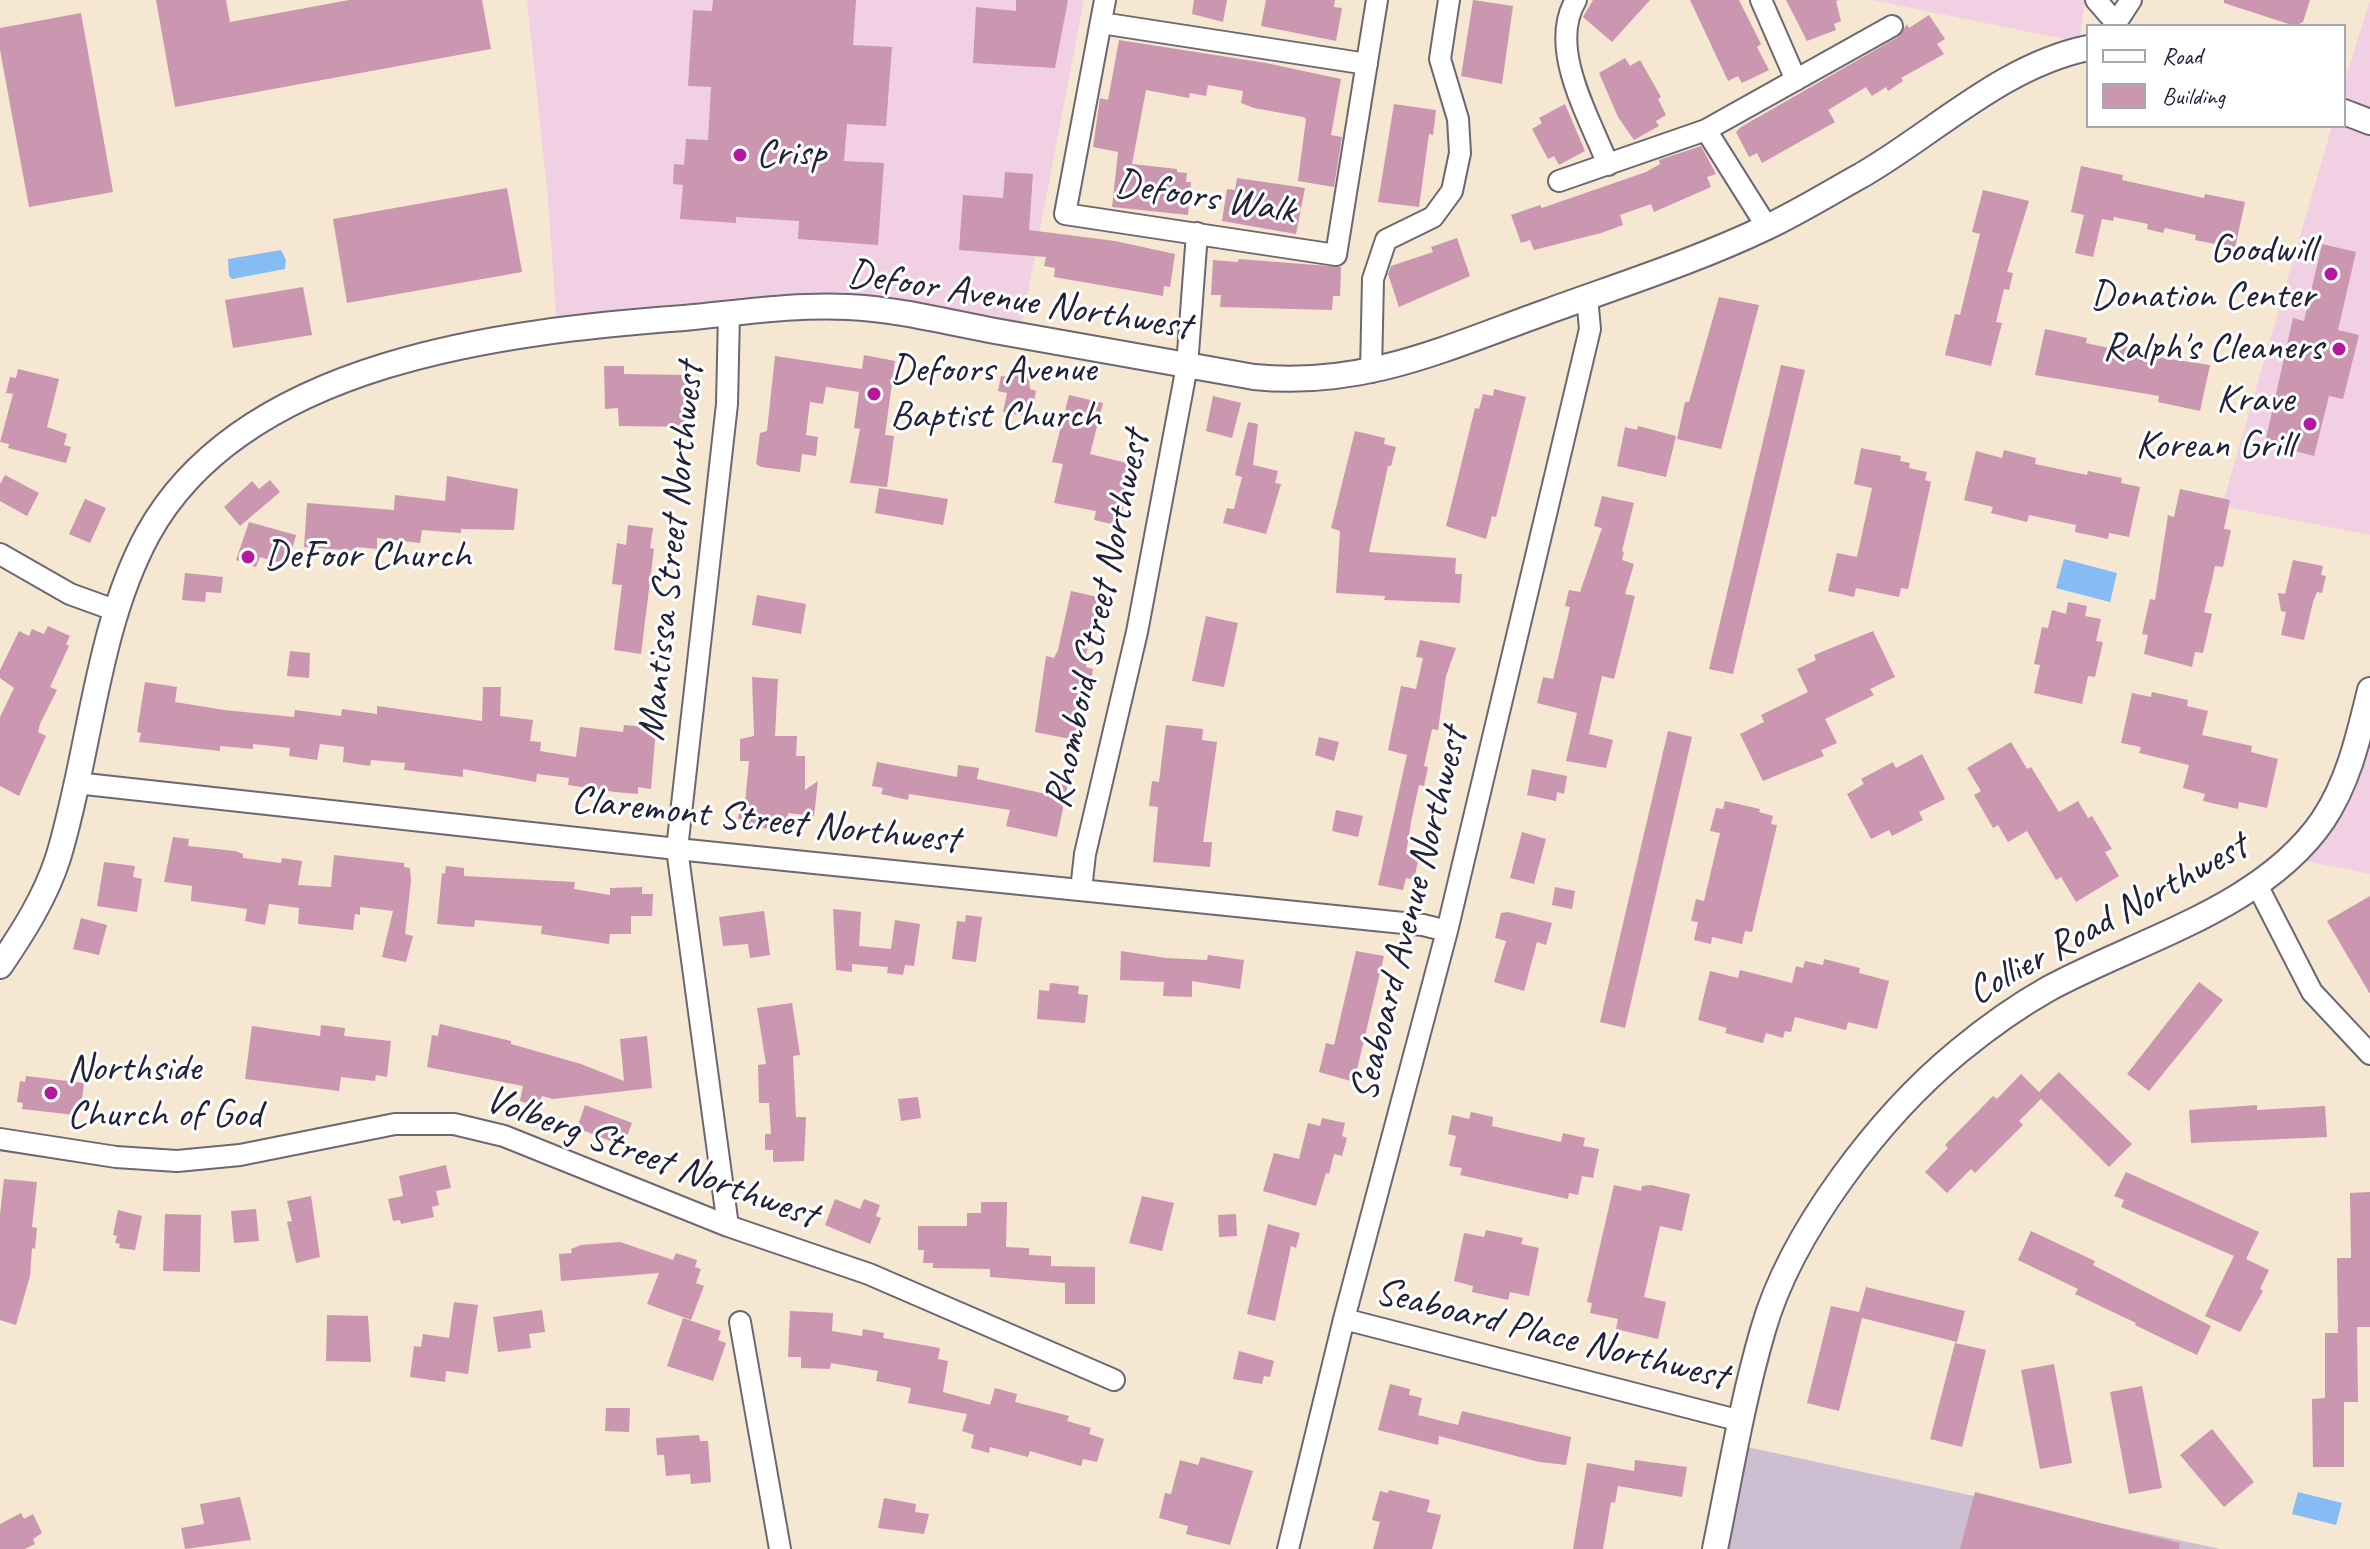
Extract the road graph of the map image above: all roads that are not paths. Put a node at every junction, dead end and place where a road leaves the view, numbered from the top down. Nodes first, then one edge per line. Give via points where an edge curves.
1 (1105, 0) edge
2 (1377, 0) edge
3 (1449, 0) edge
4 (1576, 0) edge
5 (1761, 0) edge
6 (2096, 0) edge
7 (2116, 0) edge
8 (2131, 0) edge
9 (1101, 23) junction
10 (2115, 24) edge
11 (2116, 24) edge
12 (2117, 24) edge
13 (1892, 26) dead end
14 (2086, 48) edge
15 (1367, 64) junction
16 (1796, 80) junction
17 (2346, 113) edge
18 (2370, 122) edge
19 (1706, 130) junction
20 (1608, 165) junction
21 (1559, 181) dead end
22 (1767, 227) junction
23 (1197, 233) junction
24 (1587, 297) junction
25 (729, 314) junction
26 (1187, 366) junction
27 (1371, 372) junction
28 (0, 554) edge
29 (117, 611) junction
30 (2370, 690) edge
31 (76, 783) junction
32 (677, 849) junction
33 (2257, 885) junction
34 (1081, 890) junction
35 (1447, 931) junction
36 (0, 966) edge
37 (2370, 1054) edge
38 (0, 1139) edge
39 (728, 1226) junction
40 (1344, 1319) junction
41 (740, 1322) dead end
42 (1114, 1380) dead end
43 (1741, 1421) junction
44 (780, 1549) edge
45 (1288, 1549) edge
46 (1715, 1549) edge

1 - 9 street, Defoors Walk
2 - 15 street, Defoors Walk
3 - 27 street via 1440,59 1455,100 1460,153 1452,191 1433,217 1386,240 1373,279
4 - 20 street via 1564,38
5 - 16 street
6 - 10 street
7 - 11 street
8 - 12 street
9 - 15 street
9 - 23 street, Defoors Walk via 1065,214
13 - 16 street
14 - 22 street, Defoor Avenue Northwest via 2021,71 1865,173
15 - 23 street, Defoors Walk via 1336,255
16 - 19 street
17 - 18 street
19 - 20 street
19 - 22 street
20 - 21 street
22 - 24 street, Defoor Avenue Northwest
23 - 26 street, Rhomboid Street Northwest
24 - 27 street, Defoor Avenue Northwest
24 - 35 street, Seaboard Avenue Northwest via 1590,329
25 - 26 street, Defoor Avenue Northwest via 847,307
25 - 29 street, Defoor Avenue Northwest via 575,326 477,341 391,363 301,401 235,440 180,488 145,539
25 - 32 street, Mantissa Street Northwest via 727,404
26 - 27 street, Defoor Avenue Northwest via 1285,381
26 - 34 street, Rhomboid Street Northwest
28 - 29 street via 70,594
29 - 31 street, Defoor Avenue Northwest
30 - 33 street, Collier Road Northwest via 2343,784 2323,820 2289,860
31 - 32 street, Claremont Street Northwest
31 - 36 street, Defoor Avenue Northwest via 42,897
32 - 34 street, Claremont Street Northwest
32 - 39 street, Mantissa Street Northwest
33 - 37 street via 2312,992
33 - 43 street, Collier Road Northwest via 2002,1017 1956,1053 1902,1107 1870,1144 1793,1258 1763,1329
34 - 35 street, Claremont Street Northwest
35 - 40 street, Seaboard Avenue Northwest
38 - 39 street, Volberg Street Northwest via 177,1161 240,1155 395,1124 454,1124 504,1136
39 - 42 street, Volberg Street Northwest via 939,1302
40 - 43 street, Seaboard Place Northwest
40 - 45 street, Seaboard Avenue Northwest
41 - 44 street
43 - 46 street, Collier Road Northwest

